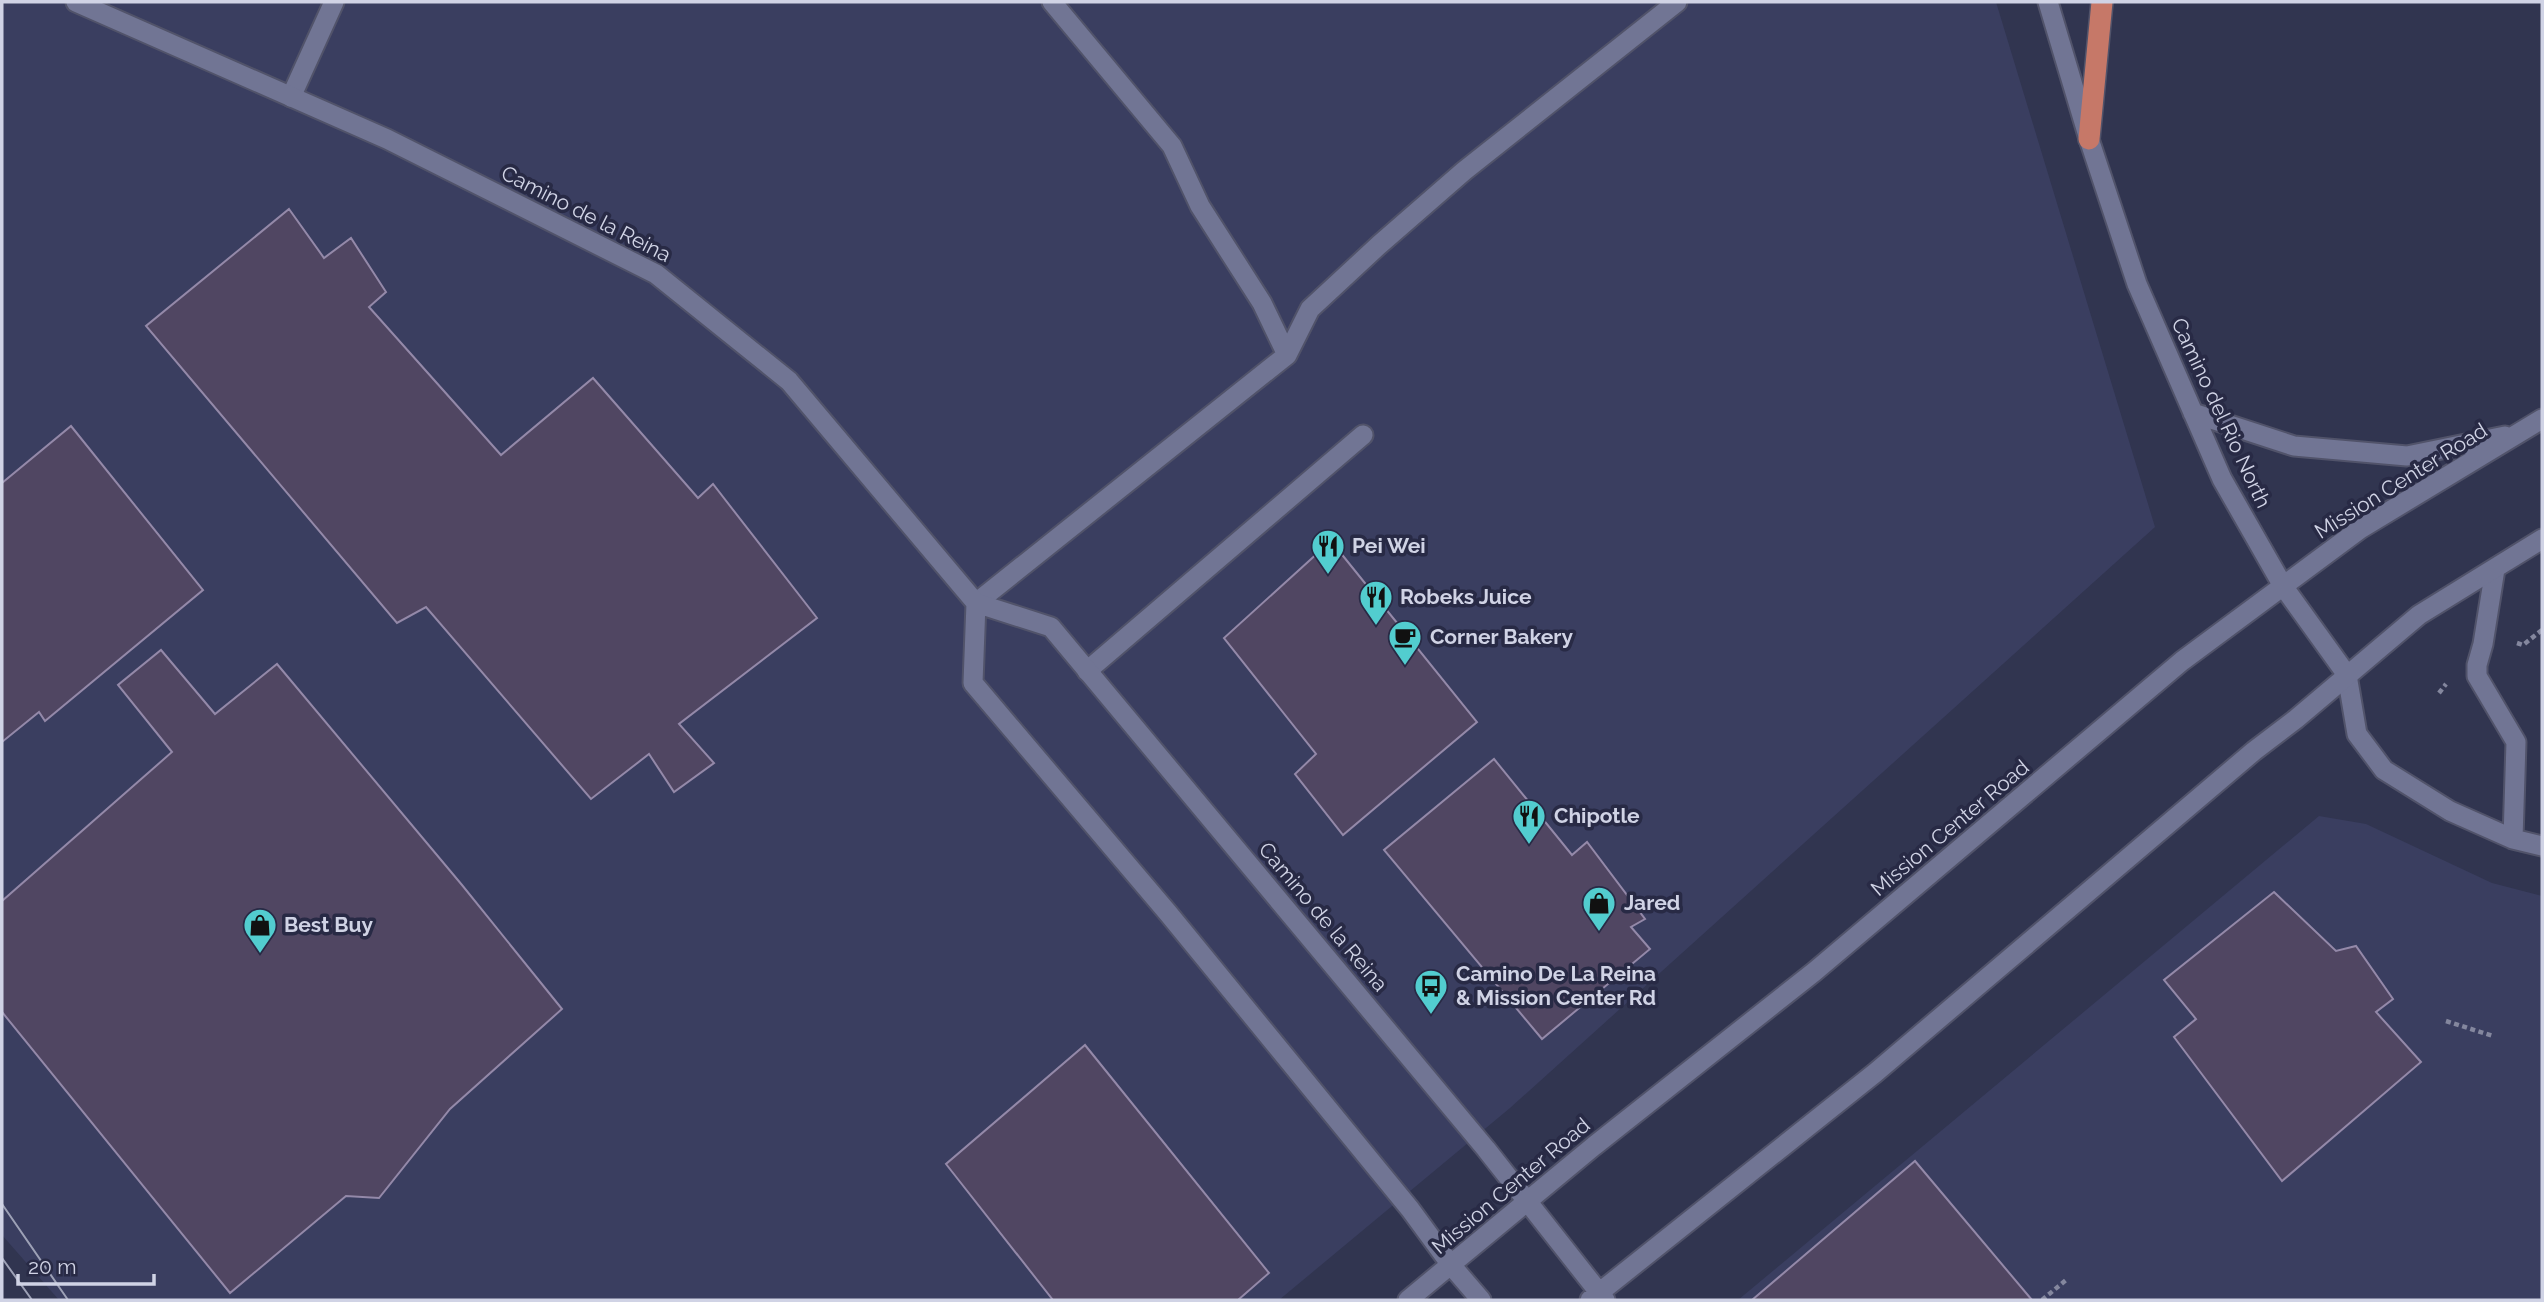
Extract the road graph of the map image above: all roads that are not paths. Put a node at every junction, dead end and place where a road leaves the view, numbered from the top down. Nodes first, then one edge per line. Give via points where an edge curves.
1 (76, 2) edge
2 (334, 2) edge
3 (1052, 2) edge
4 (1677, 2) edge
5 (2048, 2) edge
6 (2102, 2) edge
7 (291, 97) junction
8 (2089, 139) junction
9 (1287, 355) junction
10 (2193, 413) junction
11 (2542, 419) edge
12 (2520, 433) junction
13 (1363, 435) dead end
14 (2542, 539) edge
15 (2495, 569) junction
16 (2283, 586) junction
17 (976, 603) junction
18 (1087, 671) junction
19 (2347, 676) junction
20 (2513, 839) junction
21 (2542, 846) edge
22 (1526, 1202) junction
23 (1451, 1265) junction
24 (1598, 1298) edge
25 (1408, 1300) edge
26 (1481, 1300) edge

1 - 7 main road, Camino de la Reina
2 - 7 main road
3 - 9 main road via 1172,146 1200,206 1262,303
4 - 9 main road via 1464,171 1379,245 1310,309
5 - 8 main road, Camino del Rio North
6 - 8 highway
7 - 17 main road, Camino de la Reina via 387,139 656,274 789,381
8 - 10 main road, Camino del Rio North via 2137,284
9 - 17 main road
10 - 12 main road via 2294,446 2407,456
10 - 16 main road, Camino del Rio North via 2222,479
11 - 12 main road, Mission Center Road
12 - 16 main road, Mission Center Road via 2360,529
13 - 18 main road
14 - 15 main road
15 - 19 main road via 2419,615
15 - 20 main road via 2477,676 2516,742
16 - 19 main road, Camino del Rio North
16 - 22 main road, Mission Center Road via 2182,661 1814,972
17 - 18 main road, Camino de la Reina via 1051,627
17 - 23 main road via 973,683 1168,914
18 - 22 main road, Camino de la Reina
19 - 20 main road, Camino del Rio North via 2357,734 2384,769 2450,811
19 - 24 main road via 1875,1073
20 - 21 main road, Camino del Rio North
22 - 23 main road, Mission Center Road
22 - 24 main road, Camino de la Reina
23 - 25 main road, Mission Center Road
23 - 26 main road

